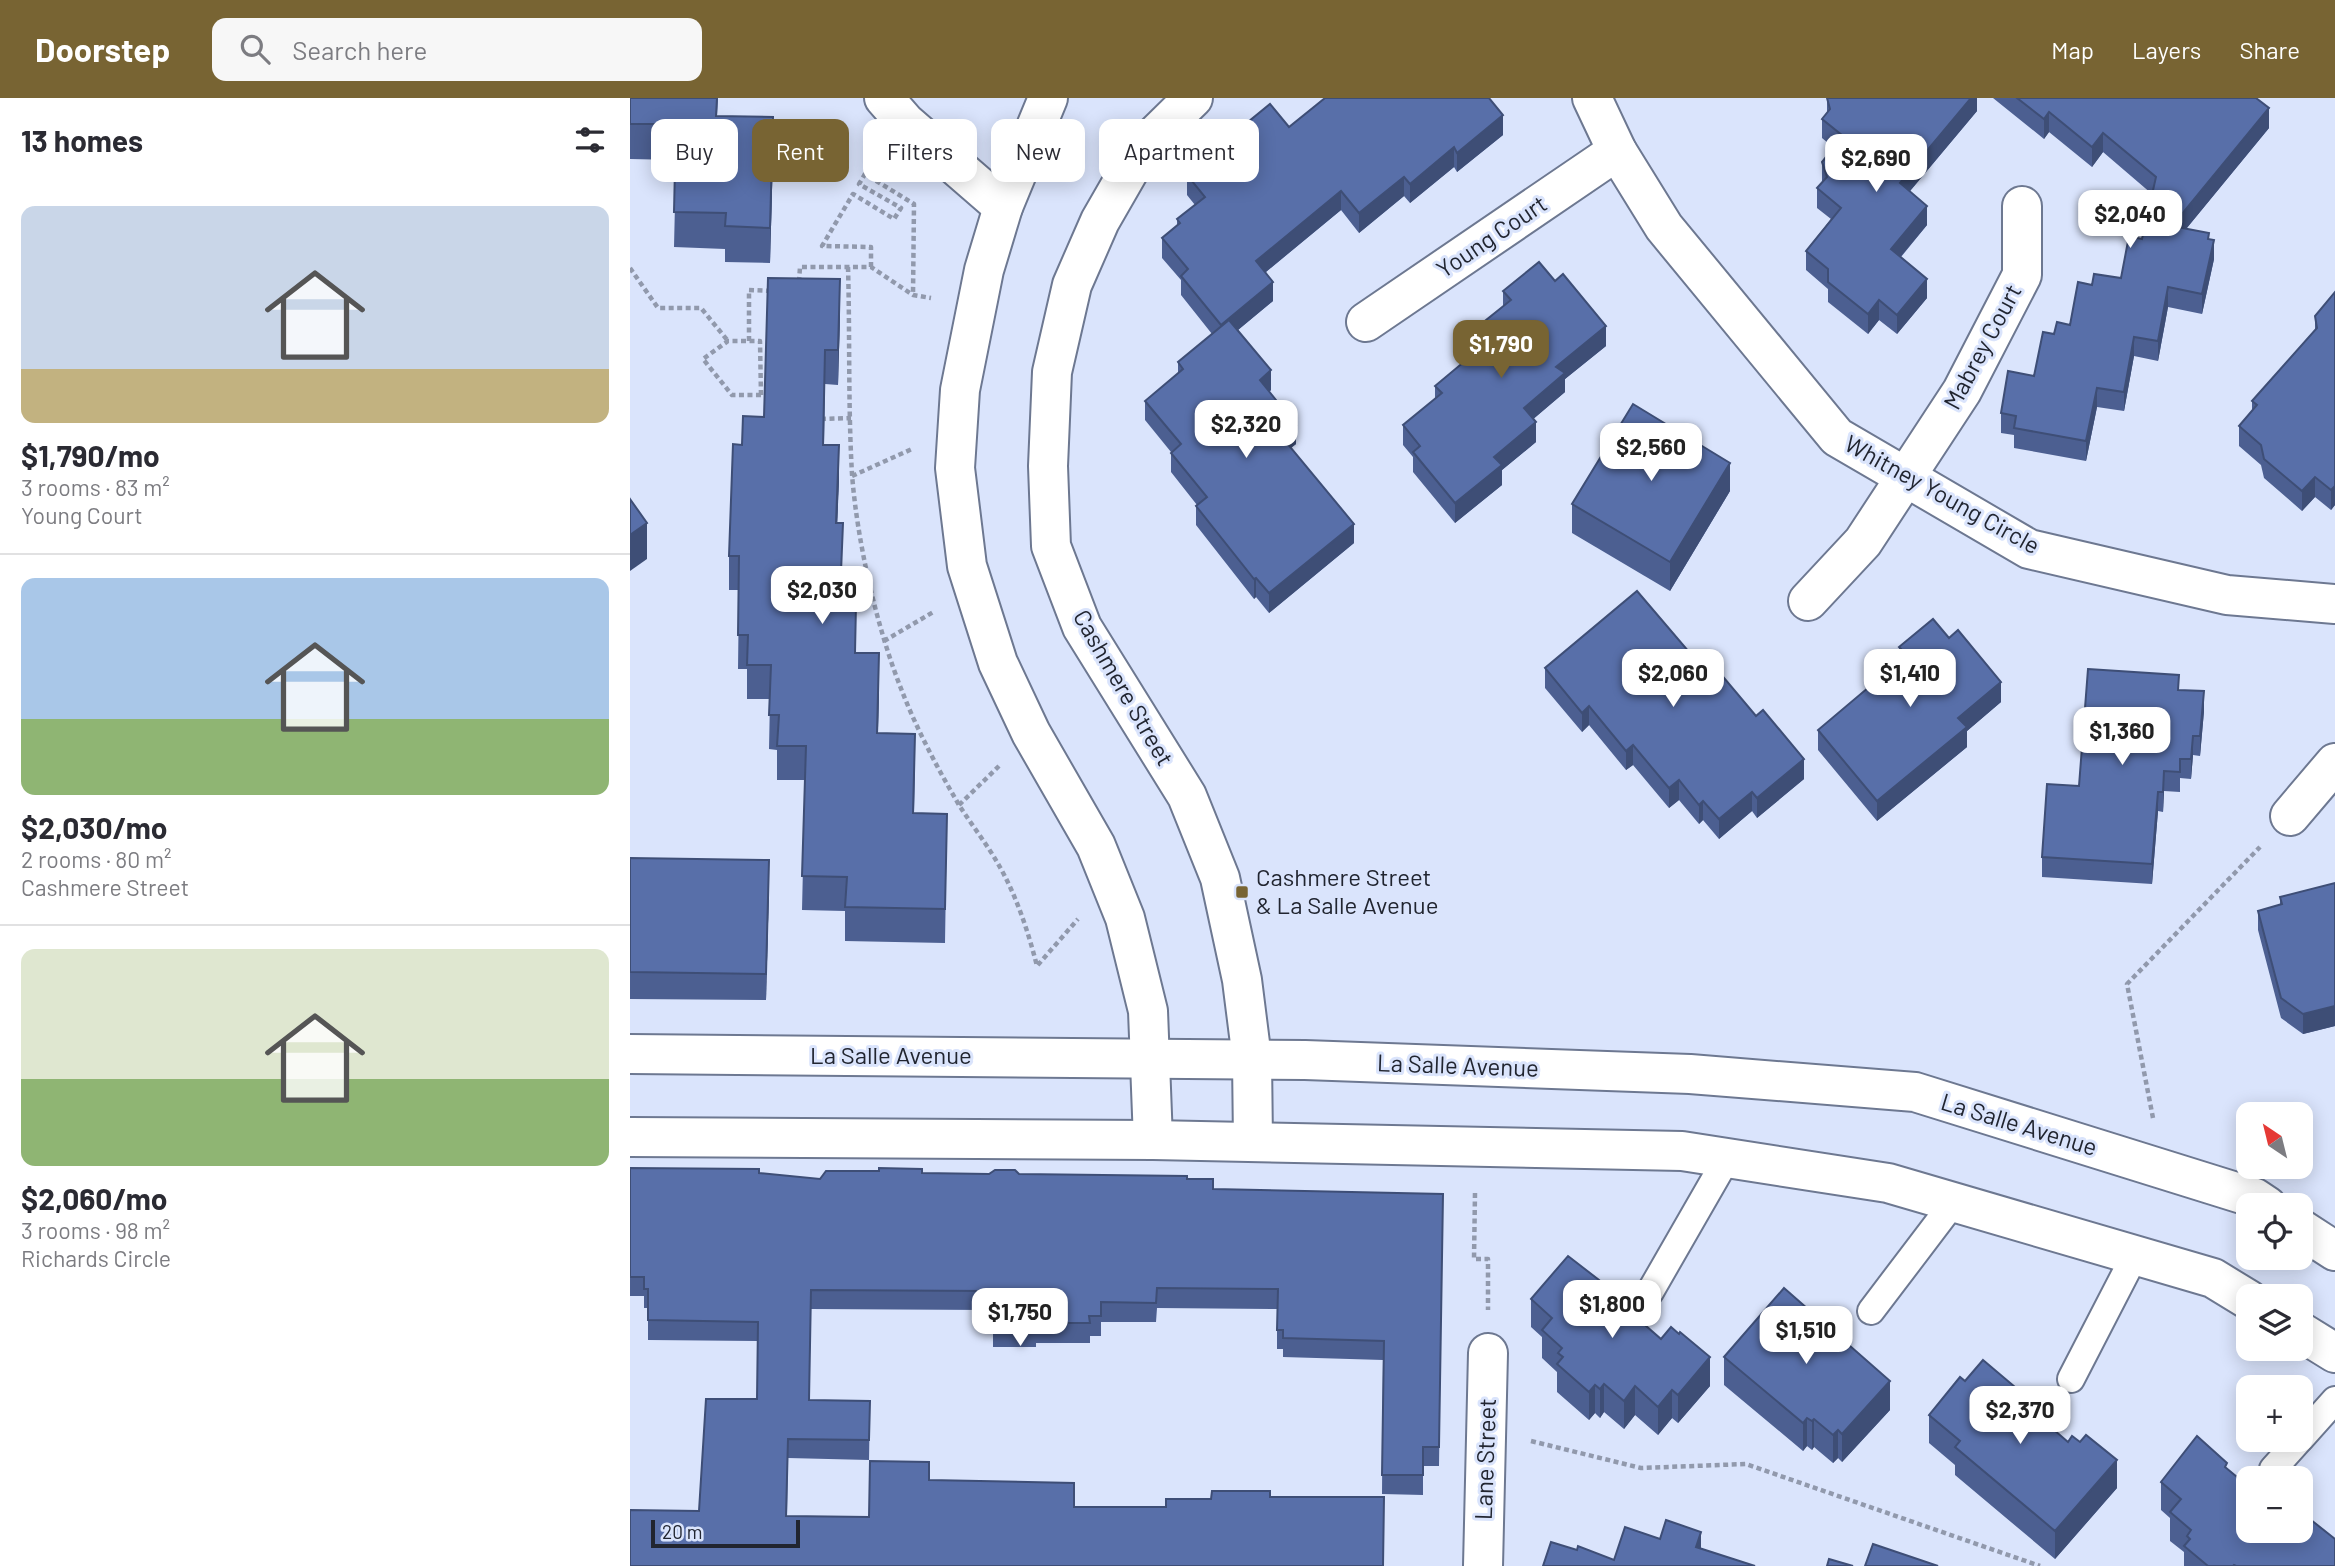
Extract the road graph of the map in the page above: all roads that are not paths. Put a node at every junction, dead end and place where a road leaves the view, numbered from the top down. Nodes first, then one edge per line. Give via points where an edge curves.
1 (884, 98) edge
2 (1048, 98) edge
3 (1193, 98) edge
4 (1592, 98) edge
5 (1617, 151) junction
6 (2022, 206) dead end
7 (1003, 208) junction
8 (1366, 322) dead end
9 (1906, 477) junction
10 (1808, 601) dead end
11 (2335, 604) edge
12 (2335, 762) edge
13 (2290, 816) road end
14 (630, 1054) edge
15 (1152, 1059) junction
16 (1252, 1059) junction
17 (630, 1137) edge
18 (1153, 1140) junction
19 (1253, 1142) junction
20 (1727, 1158) junction
21 (2239, 1193) edge
22 (1953, 1203) junction
23 (2313, 1236) edge
24 (2335, 1251) edge
25 (2135, 1255) junction
26 (1650, 1292) dead end
27 (2236, 1292) edge
28 (1871, 1311) dead end
29 (2313, 1339) edge
30 (1488, 1353) road end
31 (2335, 1353) edge
32 (2071, 1379) dead end
33 (2335, 1400) edge
34 (2313, 1425) edge
35 (2288, 1452) edge
36 (2276, 1466) edge
37 (1483, 1566) edge

1 - 7 street
2 - 7 street
3 - 16 street, Cashmere Street via 1142,148 1100,221 1072,285 1052,372 1051,547 1082,627 1187,796 1220,877 1242,980
4 - 5 street, Whitney Young Circle
5 - 8 street, Young Court
5 - 9 street, Whitney Young Circle via 1664,227 1837,437
6 - 9 street, Mabrey Court via 2022,275 1962,391
7 - 15 street via 984,270 960,390 955,468 967,566 998,663 1031,733 1096,846 1125,918 1148,1011
9 - 10 street, Mabrey Court via 1863,542
9 - 11 street, Whitney Young Circle via 2029,550 2227,595
12 - 13 street
14 - 15 street, La Salle Avenue
15 - 16 street, La Salle Avenue
15 - 18 street
16 - 19 street, Cashmere Street
16 - 21 street, La Salle Avenue via 1690,1074 1915,1092
17 - 18 street
18 - 19 street
19 - 20 street via 1682,1151
20 - 22 street via 1888,1183
20 - 26 lane
22 - 25 street
22 - 28 lane
23 - 24 street
25 - 27 street via 2213,1278
25 - 32 lane
29 - 31 street
30 - 37 street, Lane Street
33 - 34 lane
35 - 36 lane

